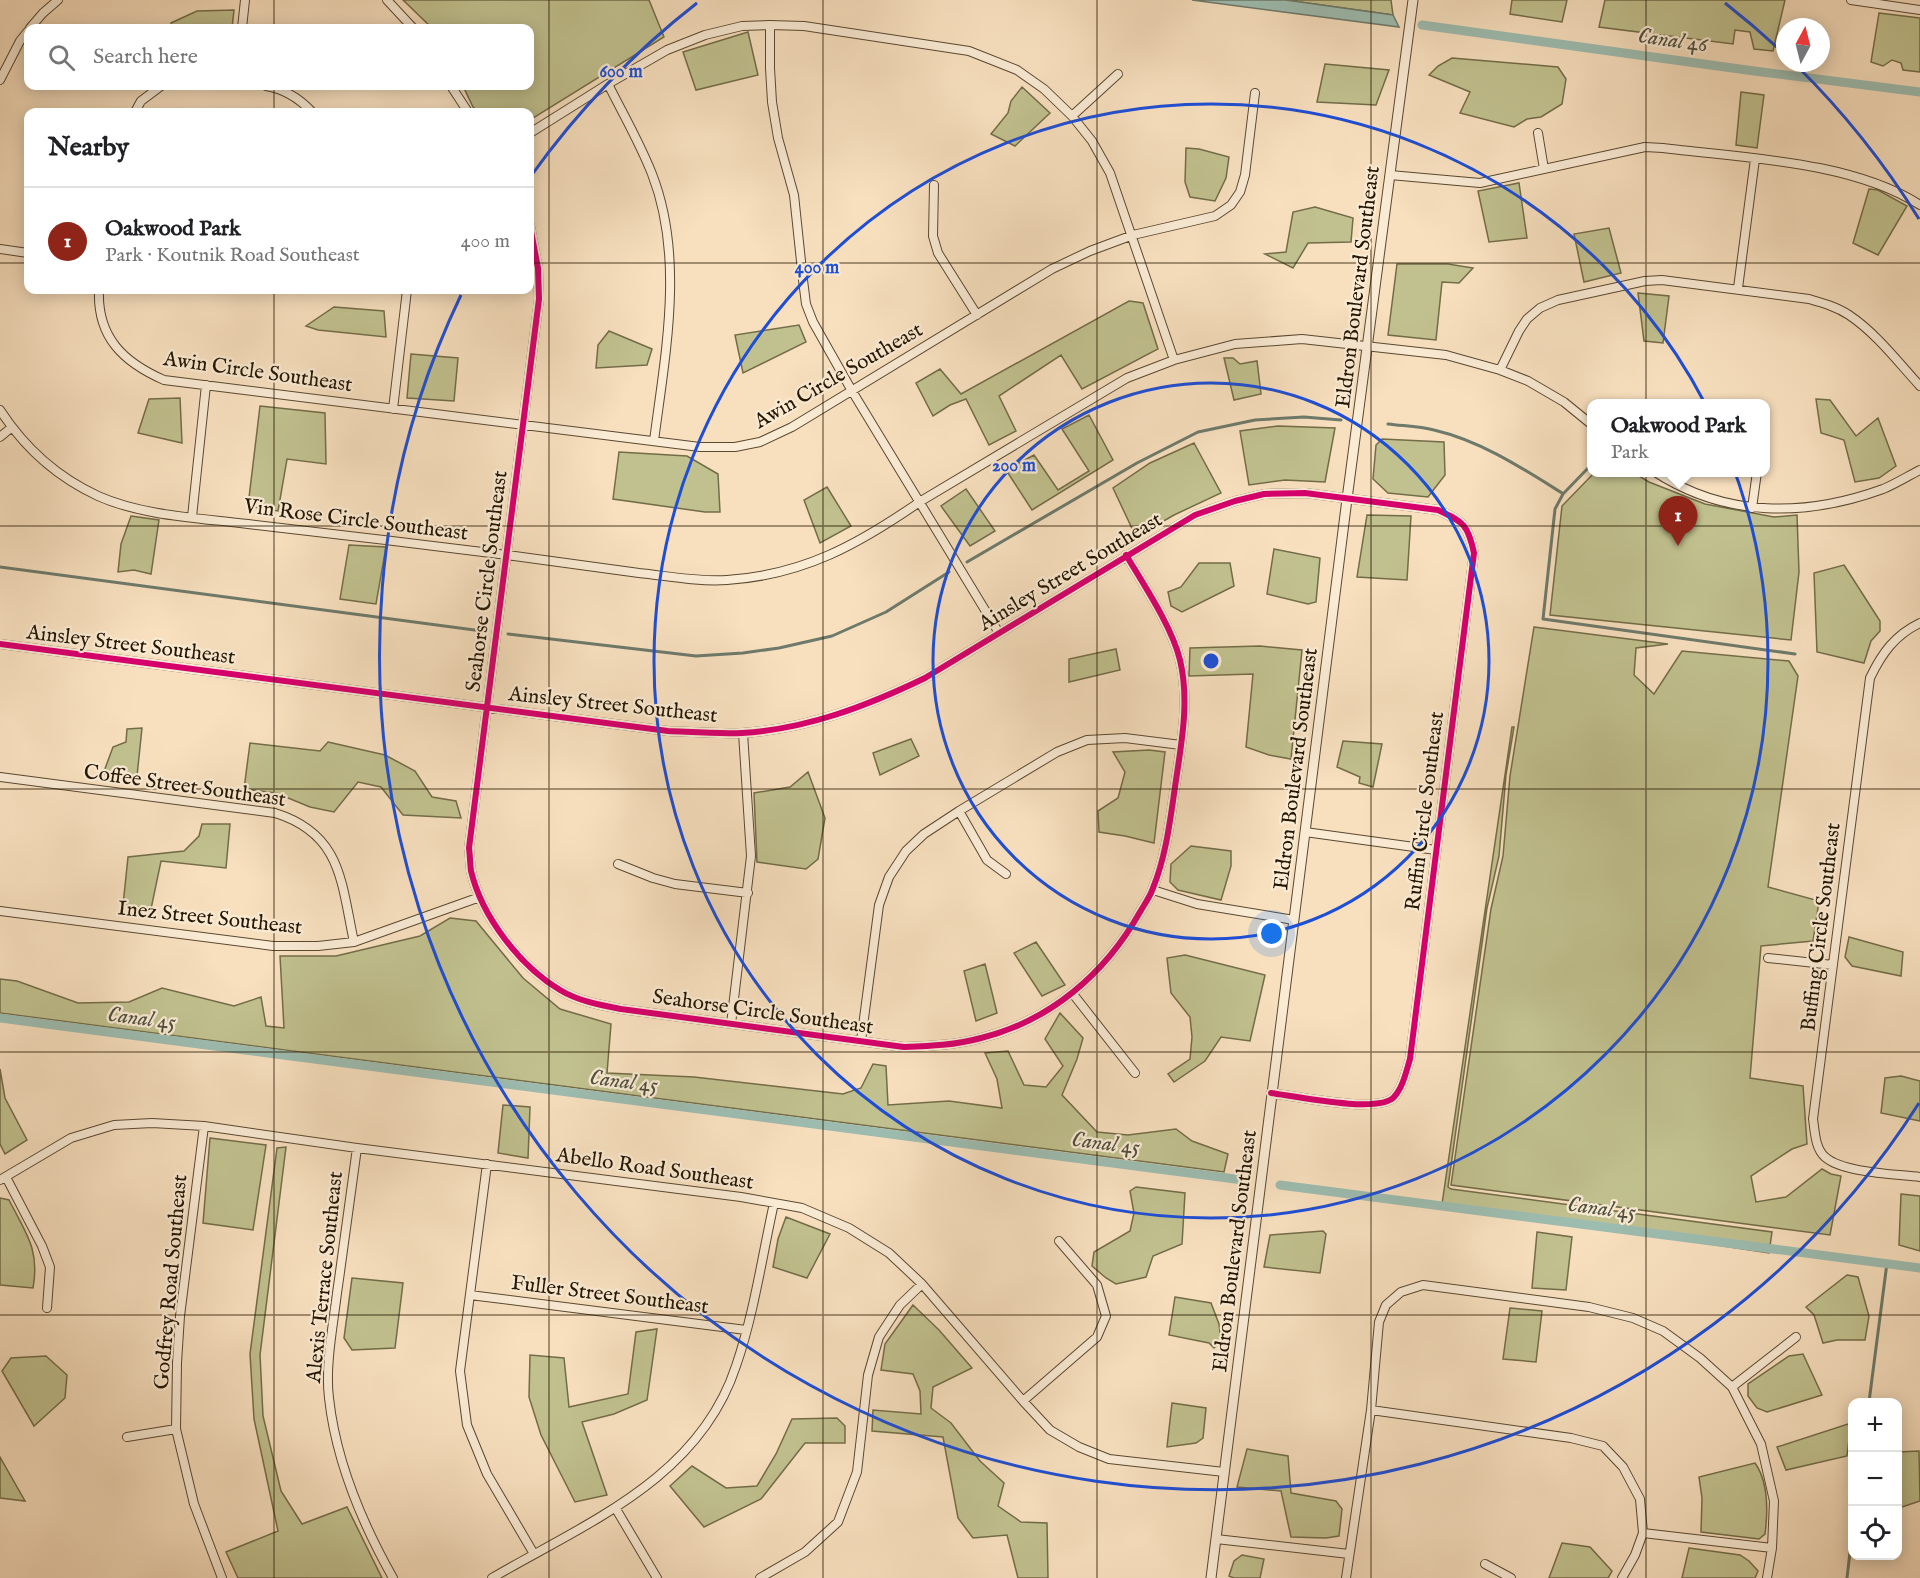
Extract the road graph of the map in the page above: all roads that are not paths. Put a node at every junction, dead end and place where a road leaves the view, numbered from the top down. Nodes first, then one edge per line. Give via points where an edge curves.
1 (58, 0) edge
2 (245, 0) edge
3 (387, 0) edge
4 (1413, 0) edge
5 (1851, 0) edge
6 (1920, 10) edge
7 (34, 24) edge
8 (242, 24) edge
9 (409, 24) edge
10 (770, 25) junction
11 (24, 36) edge
12 (1118, 74) dead end
13 (0, 80) edge
14 (608, 84) junction
15 (156, 90) edge
16 (282, 90) edge
17 (454, 90) edge
18 (1255, 93) dead end
19 (137, 108) edge
20 (308, 108) edge
21 (465, 108) edge
22 (1072, 116) junction
23 (534, 130) edge
24 (1538, 133) dead end
25 (1755, 159) junction
26 (1544, 169) junction
27 (1390, 175) junction
28 (934, 185) dead end
29 (1920, 205) edge
30 (1132, 235) junction
31 (534, 247) edge
32 (0, 249) edge
33 (24, 252) edge
34 (1738, 288) junction
35 (99, 294) edge
36 (407, 294) edge
37 (977, 315) junction
38 (1368, 345) junction
39 (1174, 360) junction
40 (1500, 370) junction
41 (206, 385) junction
42 (1920, 386) edge
43 (852, 392) junction
44 (393, 409) junction
45 (0, 410) edge
46 (1587, 421) edge
47 (523, 424) junction
48 (11, 428) junction
49 (0, 437) edge
50 (654, 441) junction
51 (1920, 470) edge
52 (1662, 477) edge
53 (1755, 477) edge
54 (1347, 499) junction
55 (921, 501) junction
56 (1752, 508) junction
57 (192, 517) junction
58 (506, 555) junction
59 (1126, 555) junction
60 (1920, 622) edge
61 (999, 633) junction
62 (0, 644) edge
63 (487, 707) junction
64 (743, 733) junction
65 (1181, 745) junction
66 (0, 777) edge
67 (959, 811) junction
68 (1305, 832) junction
69 (1436, 850) junction
70 (618, 864) dead end
71 (1006, 874) dead end
72 (1153, 890) junction
73 (748, 893) junction
74 (480, 897) junction
75 (0, 911) edge
76 (1294, 920) junction
77 (354, 942) junction
78 (1768, 958) dead end
79 (1833, 965) junction
80 (1073, 994) junction
81 (732, 1024) junction
82 (861, 1041) junction
83 (1135, 1072) dead end
84 (1271, 1093) junction
85 (204, 1126) junction
86 (357, 1148) junction
87 (487, 1164) junction
88 (3, 1178) edge
89 (1920, 1178) edge
90 (774, 1203) junction
91 (1059, 1240) dead end
92 (922, 1284) junction
93 (470, 1295) junction
94 (47, 1308) dead end
95 (746, 1330) junction
96 (1796, 1337) dead end
97 (1732, 1387) junction
98 (1023, 1401) junction
99 (1371, 1410) junction
100 (176, 1429) junction
101 (127, 1437) dead end
102 (1224, 1472) junction
103 (616, 1509) junction
104 (1643, 1533) junction
105 (1216, 1539) junction
106 (1772, 1548) junction
107 (534, 1554) junction
108 (1349, 1554) junction
109 (1485, 1564) dead end
110 (222, 1578) edge
111 (393, 1578) edge
112 (492, 1578) edge
113 (657, 1578) edge
114 (760, 1578) edge
115 (1211, 1578) edge
116 (1346, 1578) edge
117 (1511, 1578) edge
118 (1622, 1578) edge
119 (1767, 1578) edge

1 - 7 street
2 - 8 street
3 - 9 street
4 - 27 street, Eldron Boulevard Southeast
5 - 6 street
10 - 14 street via 742,26 705,35 667,50
10 - 22 street via 804,26 969,51 1017,70
10 - 43 street via 772,102 794,195 806,304
11 - 13 street
12 - 22 street
14 - 23 street
14 - 50 street via 652,175 665,219 670,314
15 - 19 street
16 - 20 street
17 - 21 street
18 - 30 street, Awin Circle Southeast via 1245,175 1231,205 1215,216
22 - 30 street via 1110,173
24 - 26 street
25 - 26 street via 1645,147
25 - 29 street via 1812,166 1861,178
25 - 34 street
26 - 27 street via 1480,183
27 - 38 street, Eldron Boulevard Southeast
28 - 37 street via 933,236 938,253
30 - 37 street, Awin Circle Southeast via 1052,269
30 - 39 street
31 - 47 street via 539,299
32 - 33 street
34 - 40 street via 1662,279 1558,300 1527,319
34 - 42 street via 1833,306 1871,333
35 - 41 street, Awin Circle Southeast via 102,321 110,339 126,358 164,380
36 - 44 street
37 - 43 street, Awin Circle Southeast
38 - 39 street, Vin Rose Circle Southeast via 1302,339 1235,344
38 - 40 street, Vin Rose Circle Southeast via 1446,356
38 - 54 street, Eldron Boulevard Southeast
39 - 55 street, Vin Rose Circle Southeast via 1127,378
40 - 46 street, Vin Rose Circle Southeast via 1528,381
41 - 44 street, Awin Circle Southeast
41 - 57 street
43 - 50 street, Awin Circle Southeast via 760,442 700,447
43 - 55 street
44 - 47 street, Awin Circle Southeast
45 - 48 street, Vin Rose Circle Southeast
47 - 50 street, Awin Circle Southeast
47 - 58 street, Seahorse Circle Southeast
48 - 49 street
48 - 57 street, Vin Rose Circle Southeast via 64,477 99,496 126,506
51 - 56 street via 1851,499 1781,510
52 - 56 street via 1700,495
53 - 56 street
54 - 59 street, Ainsley Street Southeast via 1285,493 1235,501 1195,515
54 - 68 street, Eldron Boulevard Southeast
54 - 69 street, Ruffin Circle Southeast via 1438,510 1457,519 1470,532 1474,553
55 - 58 street, Vin Rose Circle Southeast via 852,545 816,562 770,575 725,580 679,578
55 - 61 street
57 - 58 street, Vin Rose Circle Southeast
58 - 63 street, Seahorse Circle Southeast
59 - 61 street, Ainsley Street Southeast
59 - 65 street, Seahorse Circle Southeast via 1165,622 1180,659 1184,690
60 - 79 street, Buffing Circle Southeast via 1893,640 1870,678
61 - 64 street, Ainsley Street Southeast via 925,678 881,699 826,719
62 - 63 street, Ainsley Street Southeast
63 - 64 street, Ainsley Street Southeast via 668,731
63 - 74 street, Seahorse Circle Southeast via 469,848 471,871
64 - 73 street via 751,856
65 - 67 street via 1125,738 1087,740 1057,752
65 - 72 street, Seahorse Circle Southeast via 1165,852
66 - 77 street, Coffee Street Southeast via 275,813 295,819 314,832 330,851 340,874
67 - 71 street via 987,860
67 - 82 street via 924,834 906,851 889,877 879,905
68 - 69 street
68 - 76 street, Eldron Boulevard Southeast
69 - 84 street, Ruffin Circle Southeast via 1410,1059 1393,1099 1380,1105 1363,1105
70 - 73 street via 675,884
72 - 76 street via 1197,904
72 - 80 street, Seahorse Circle Southeast via 1117,949
73 - 81 street
74 - 77 street, Inez Street Southeast
74 - 81 street, Seahorse Circle Southeast via 502,936 522,961 560,991 590,1003 621,1009
75 - 77 street, Inez Street Southeast via 273,946
76 - 84 street, Eldron Boulevard Southeast
78 - 79 street
79 - 89 street, Buffing Circle Southeast via 1813,1119 1816,1141 1824,1157 1842,1167
80 - 82 street, Seahorse Circle Southeast via 1013,1028 981,1038 904,1047
80 - 83 street
81 - 82 street, Seahorse Circle Southeast
84 - 102 street, Eldron Boulevard Southeast
85 - 86 street, Abello Road Southeast
85 - 88 street, Abello Road Southeast via 114,1125 71,1138
85 - 100 street, Godfrey Road Southeast via 180,1316
86 - 87 street, Abello Road Southeast
86 - 111 street, Alexis Terrace Southeast via 330,1345 329,1397 350,1486
87 - 90 street, Abello Road Southeast
87 - 93 street
88 - 94 street via 42,1246 50,1268
90 - 92 street, Abello Road Southeast via 802,1208 849,1228 889,1253
90 - 95 street
91 - 98 street via 1097,1285 1106,1316 1097,1337
92 - 98 street, Abello Road Southeast
92 - 114 street via 900,1305 879,1337 868,1375 857,1472 838,1522 805,1551
93 - 95 street, Fuller Street Southeast
93 - 107 street via 460,1371 467,1425 487,1474
95 - 103 street via 736,1368 712,1419 671,1467
96 - 97 street
97 - 99 street via 1662,1331 1633,1318 1589,1307 1423,1285 1401,1292 1386,1305 1379,1322
97 - 106 street via 1761,1444 1774,1501
98 - 102 street, Abello Road Southeast via 1050,1430 1079,1448 1109,1459
99 - 104 street via 1603,1446 1623,1467 1640,1499
99 - 108 street
100 - 101 street
100 - 110 street, Godfrey Road Southeast via 194,1504
102 - 105 street, Eldron Boulevard Southeast
103 - 107 street
103 - 113 street
104 - 106 street
104 - 118 street
105 - 108 street
105 - 115 street, Eldron Boulevard Southeast
106 - 119 street
107 - 112 street
108 - 116 street
109 - 117 street

